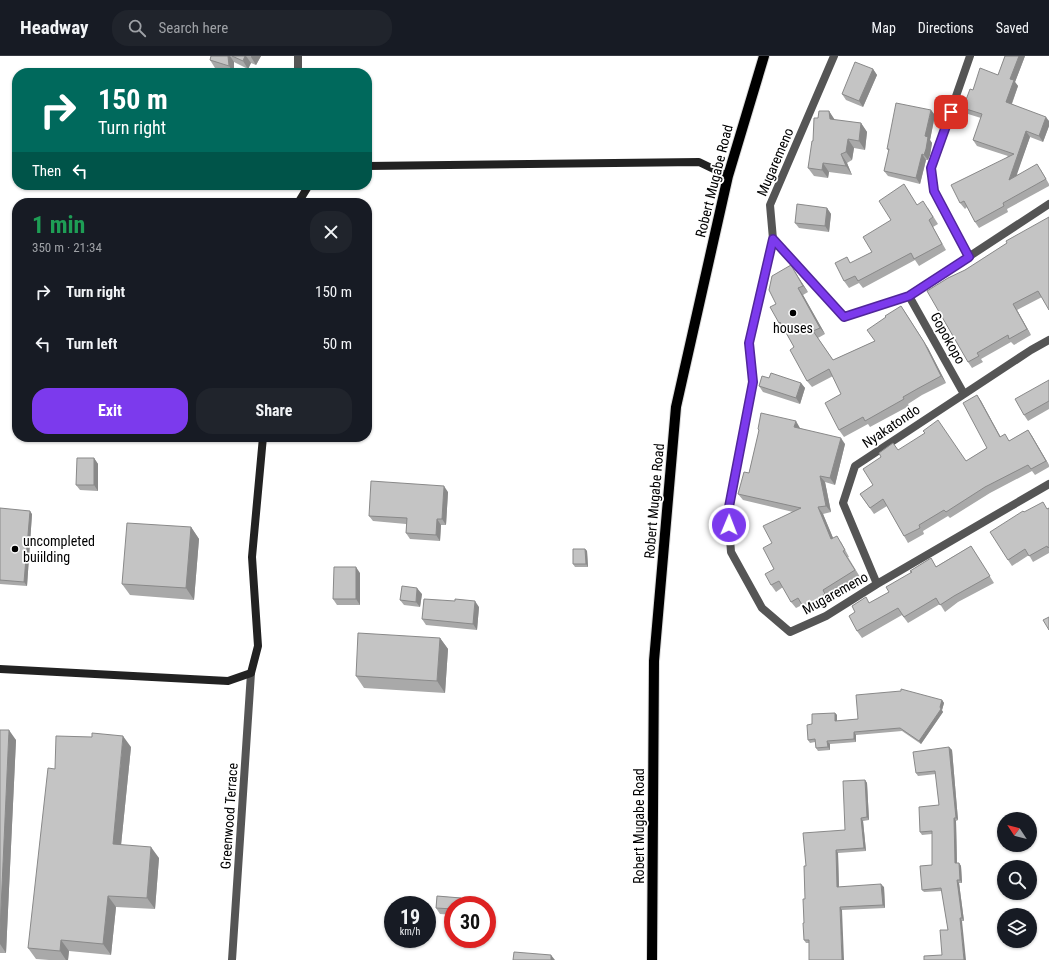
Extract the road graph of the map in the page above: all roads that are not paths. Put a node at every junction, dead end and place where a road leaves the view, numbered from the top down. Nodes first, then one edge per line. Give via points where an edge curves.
1 (298, 56) edge
2 (764, 56) edge
3 (834, 56) edge
4 (970, 56) edge
5 (298, 68) edge
6 (372, 166) edge
7 (728, 176) junction
8 (1049, 204) edge
9 (773, 239) junction
10 (969, 257) junction
11 (909, 296) junction
12 (1049, 340) edge
13 (964, 394) junction
14 (263, 442) edge
15 (1049, 484) edge
16 (877, 584) junction
17 (0, 669) edge
18 (251, 673) junction
19 (232, 960) edge
20 (652, 960) edge

1 - 5 street
2 - 7 main road, Robert Mugabe Road
3 - 9 street, Mugaremeno via 770,205
4 - 10 street via 931,168 934,191
6 - 7 street via 699,162
7 - 20 main road, Robert Mugabe Road via 676,406 654,661
8 - 10 street
9 - 11 street via 844,317
9 - 16 street, Mugaremeno via 749,343 753,382 728,512 731,552 762,608 790,632 826,616
10 - 11 street
11 - 13 street, Gopokopo
12 - 13 street, Nyakatondo
13 - 16 street, Nyakatondo via 855,466 843,502
14 - 18 street, Greenwood Terrace via 252,557 258,646
15 - 16 street, Mugaremeno
17 - 18 street via 228,681
18 - 19 street, Greenwood Terrace

